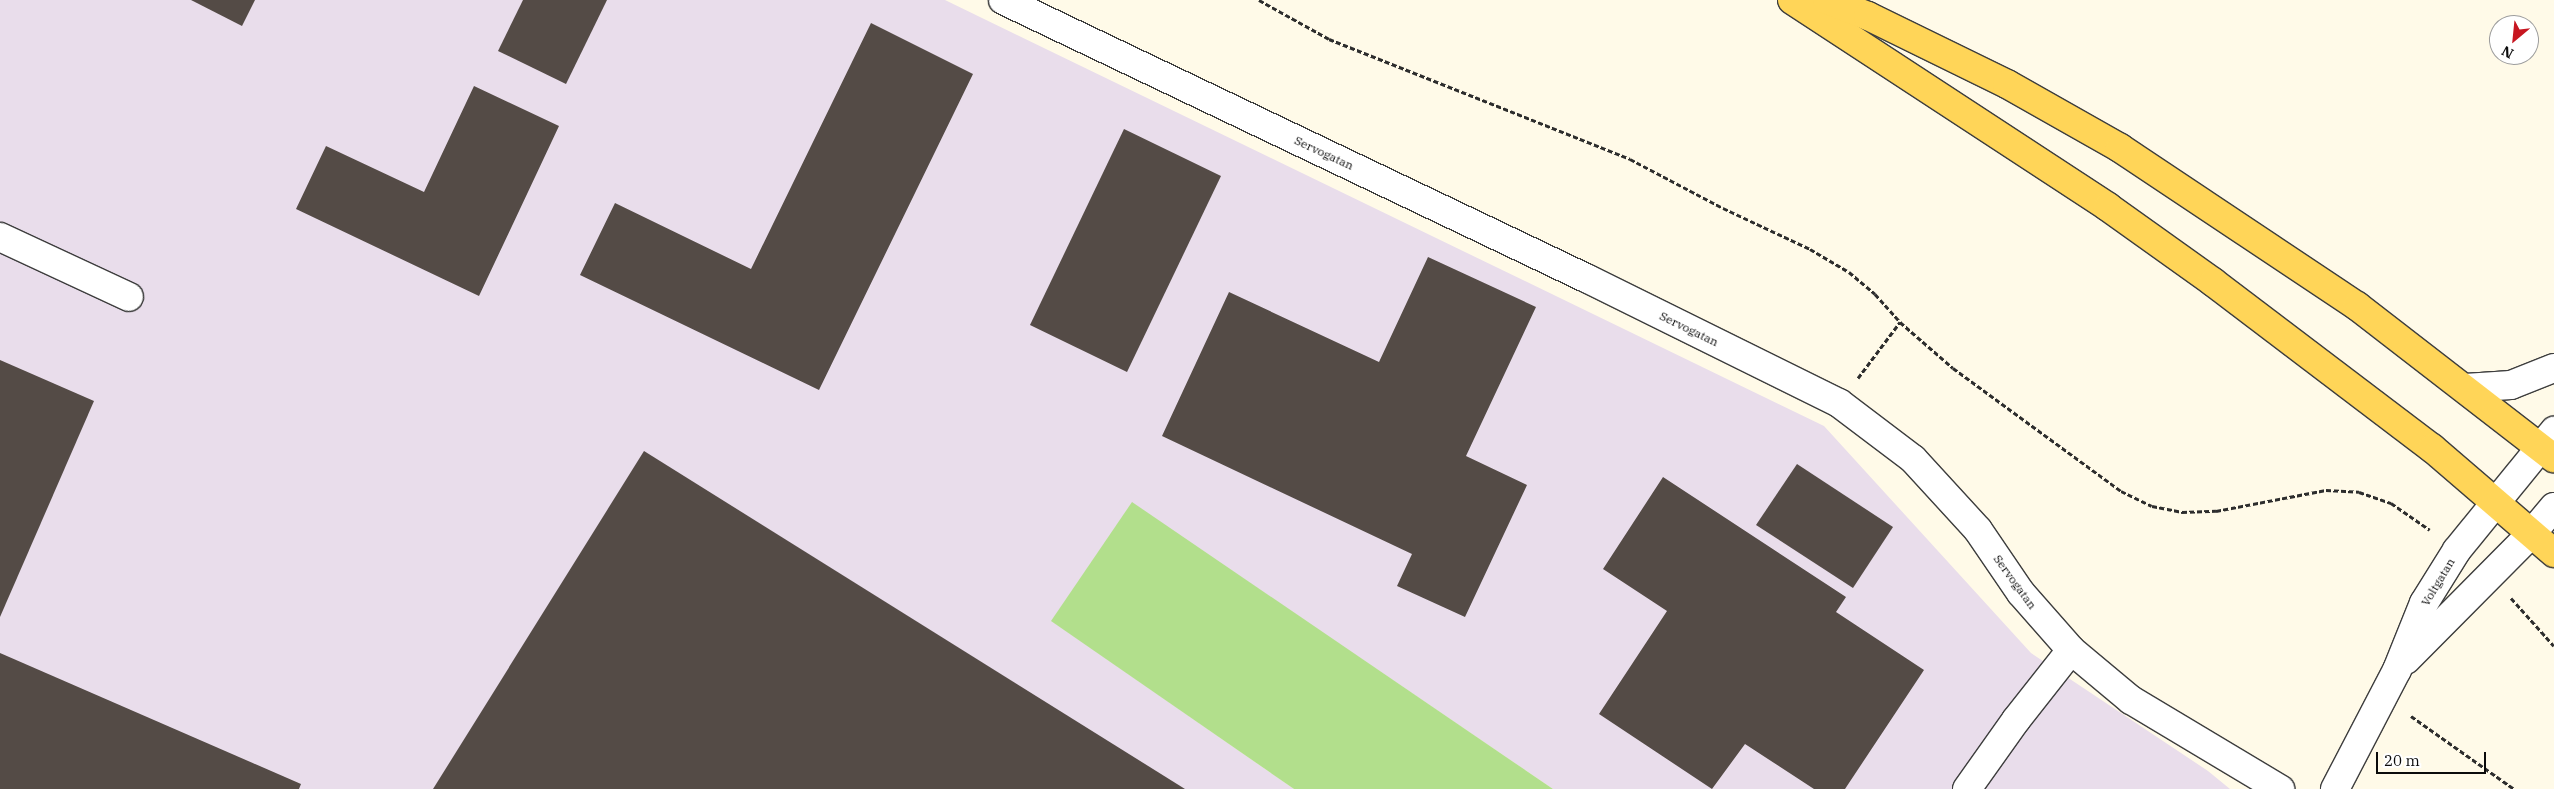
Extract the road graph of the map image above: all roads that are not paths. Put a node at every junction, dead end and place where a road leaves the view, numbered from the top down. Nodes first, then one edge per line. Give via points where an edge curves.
1 (1003, 0) edge
2 (1792, 0) edge
3 (1827, 0) edge
4 (0, 237) edge
5 (129, 297) dead end
6 (2554, 368) edge
7 (2465, 388) junction
8 (2550, 445) edge
9 (2496, 502) junction
10 (2554, 506) edge
11 (2532, 533) junction
12 (2554, 552) edge
13 (2071, 650) junction
14 (2397, 670) junction
15 (1967, 789) edge
16 (2280, 789) edge
17 (2336, 789) edge

1 - 13 street, Servogatan via 1588,279 1839,403 1913,459 1978,530 2021,593
2 - 9 main road via 2108,208 2213,282 2319,359
3 - 7 main road via 1868,16 2007,84 2120,148 2357,306
4 - 5 street
6 - 7 street via 2512,385
7 - 8 main road
8 - 9 street, Voltgatan
9 - 11 main road
9 - 14 street, Voltgatan via 2457,550 2424,603
10 - 11 street, Voltgatan
11 - 12 main road
11 - 14 street, Voltgatan
13 - 15 street
13 - 16 street, Servogatan via 2131,700
14 - 17 street, Voltgatan

